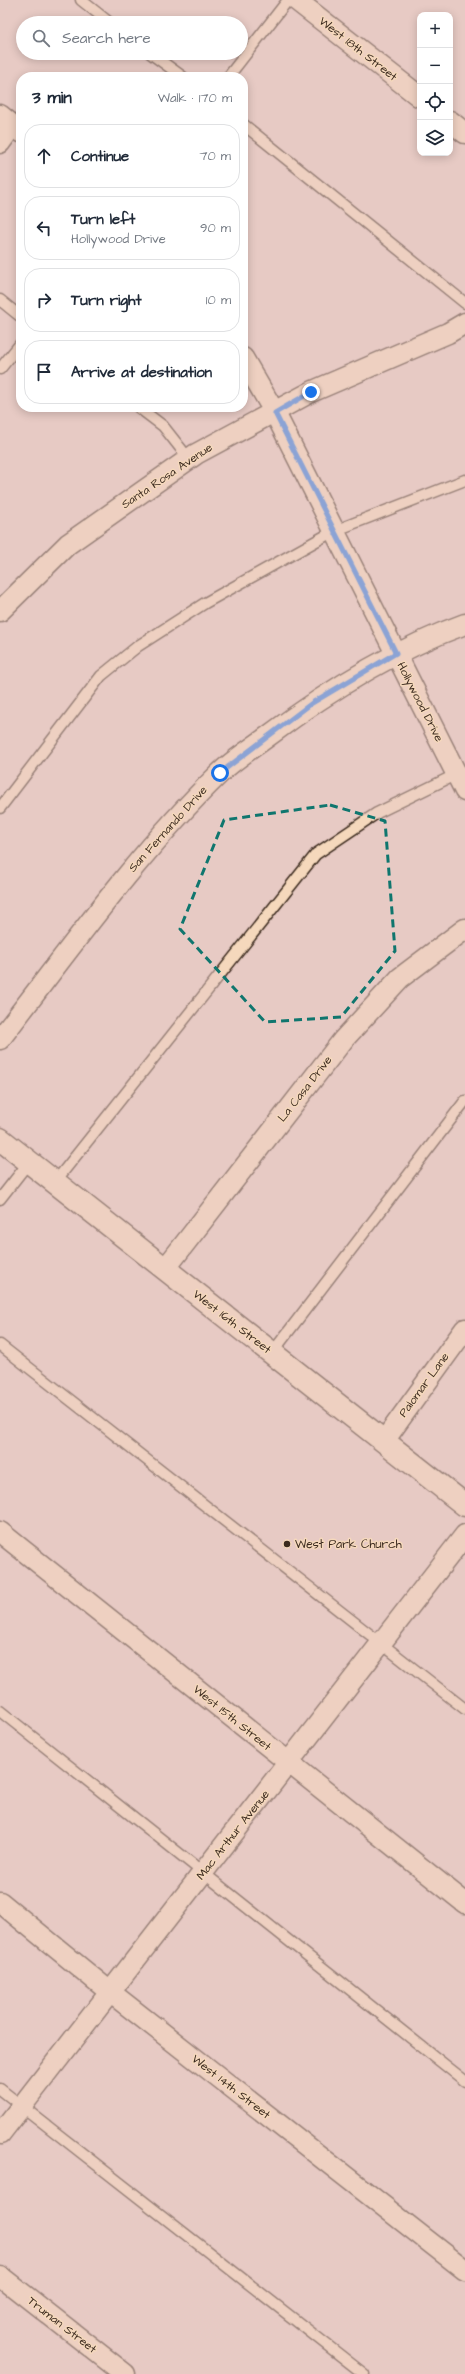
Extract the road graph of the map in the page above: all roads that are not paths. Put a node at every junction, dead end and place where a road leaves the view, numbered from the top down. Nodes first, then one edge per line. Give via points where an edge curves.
1 (82, 0) edge
2 (288, 0) edge
3 (296, 0) edge
4 (101, 16) edge
5 (248, 51) edge
6 (160, 60) edge
7 (241, 60) edge
8 (176, 72) edge
9 (232, 72) edge
10 (417, 95) edge
11 (453, 123) edge
12 (11, 124) edge
13 (248, 128) edge
14 (465, 133) edge
15 (0, 143) edge
16 (0, 300) edge
17 (465, 303) edge
18 (16, 313) edge
19 (465, 323) edge
20 (16, 349) edge
21 (248, 367) edge
22 (0, 369) edge
23 (145, 412) edge
24 (275, 413) junction
25 (189, 459) junction
26 (465, 480) edge
27 (334, 532) junction
28 (0, 612) edge
29 (465, 624) edge
30 (396, 653) junction
31 (462, 778) edge
32 (0, 808) edge
33 (465, 929) edge
34 (0, 1039) edge
35 (465, 1101) edge
36 (0, 1139) edge
37 (29, 1162) junction
38 (55, 1182) junction
39 (0, 1199) edge
40 (165, 1269) junction
41 (465, 1329) edge
42 (0, 1345) edge
43 (272, 1353) junction
44 (384, 1441) junction
45 (465, 1505) edge
46 (0, 1532) edge
47 (465, 1535) edge
48 (382, 1643) junction
49 (465, 1709) edge
50 (0, 1711) edge
51 (289, 1763) junction
52 (202, 1874) junction
53 (0, 1902) edge
54 (465, 1903) edge
55 (110, 1992) junction
56 (465, 2081) edge
57 (0, 2089) edge
58 (21, 2106) junction
59 (0, 2134) edge
60 (465, 2270) edge
61 (0, 2276) edge
62 (125, 2374) edge
63 (364, 2374) edge

1 - 4 lane
2 - 5 lane
3 - 10 street, West 18th Street
6 - 8 lane
7 - 9 lane
11 - 14 street
12 - 15 street
13 - 17 lane
16 - 18 lane
19 - 24 street, Santa Rosa Avenue via 448,333 318,388
20 - 22 lane
21 - 24 street, Hollywood Drive
23 - 25 lane via 163,426
24 - 25 street, Santa Rosa Avenue
24 - 27 street, Hollywood Drive
25 - 28 street, Santa Rosa Avenue via 68,544
26 - 27 lane
27 - 30 street, Hollywood Drive
27 - 32 lane via 205,603 138,646 101,676
29 - 30 street, San Fernando Drive
30 - 31 street, Hollywood Drive
30 - 34 street, San Fernando Drive via 312,703 220,773 141,857
31 - 38 lane via 377,813 316,854
33 - 40 street, La Casa Drive via 400,978 343,1040
35 - 43 lane
36 - 37 main road, West 16th Street
37 - 38 main road, West 16th Street
37 - 39 lane
38 - 40 main road, West 16th Street
40 - 43 main road, West 16th Street
41 - 44 street, Palomar Lane
42 - 48 lane
43 - 44 main road, West 16th Street
44 - 45 main road, West 16th Street
46 - 51 street, West 15th Street
47 - 48 street, Mac Arthur Avenue
48 - 49 lane
48 - 51 street, Mac Arthur Avenue
50 - 52 lane
51 - 52 street, Mac Arthur Avenue
51 - 54 street, West 15th Street
52 - 55 street, Mac Arthur Avenue
52 - 56 lane
53 - 55 street, West 14th Street
55 - 58 street, Mac Arthur Avenue
55 - 60 street, West 14th Street
57 - 58 lane
58 - 59 street, Mac Arthur Avenue
58 - 63 lane
61 - 62 street, Truman Street

